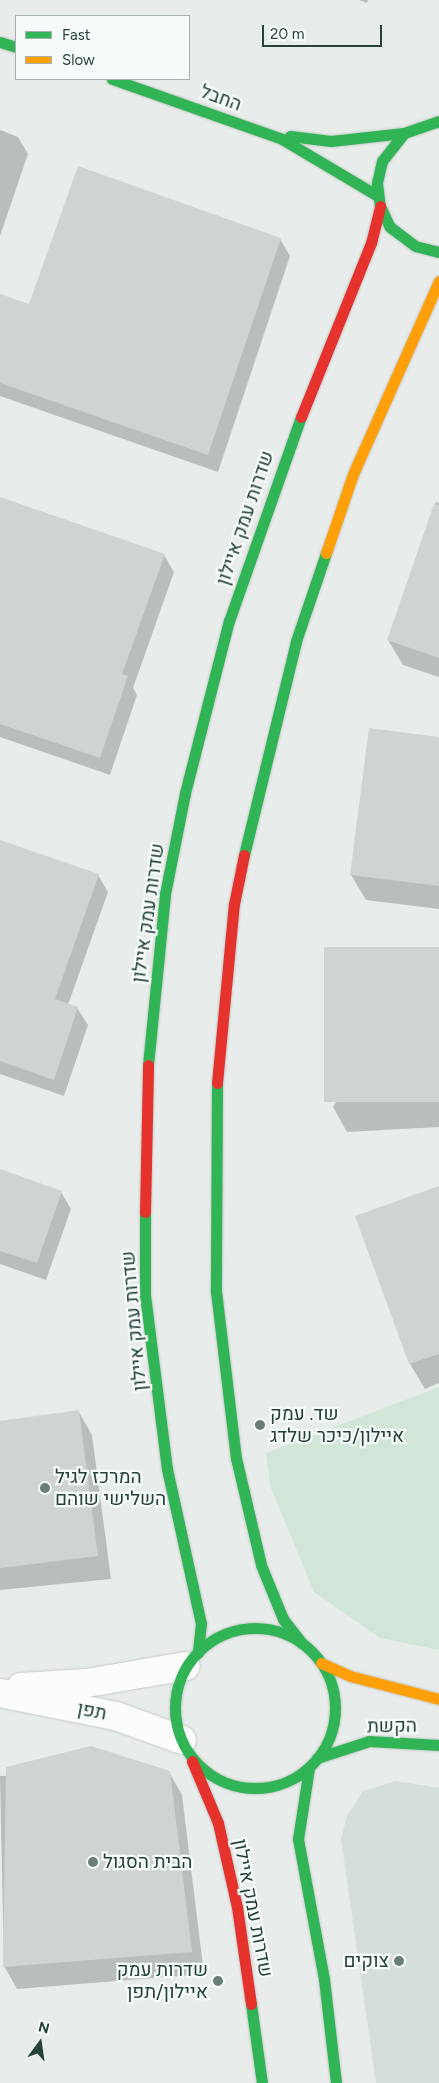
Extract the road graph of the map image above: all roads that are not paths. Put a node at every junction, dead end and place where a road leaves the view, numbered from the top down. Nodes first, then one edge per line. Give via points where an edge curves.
1 (0, 42) edge
2 (15, 47) edge
3 (115, 80) edge
4 (437, 116) edge
5 (261, 131) junction
6 (404, 133) junction
7 (379, 201) junction
8 (439, 252) edge
9 (439, 281) edge
10 (302, 1643) junction
11 (192, 1660) junction
12 (322, 1663) junction
13 (0, 1688) edge
14 (0, 1693) edge
15 (439, 1699) edge
16 (183, 1743) junction
17 (439, 1745) edge
18 (317, 1758) junction
19 (308, 1768) junction
20 (262, 2083) edge
21 (336, 2083) edge

1 - 2 main road
3 - 5 main road, החבל
4 - 6 main road
5 - 6 main road, החבל via 332,141
5 - 7 main road, החבל via 326,163
6 - 7 main road, שדרות עמק איילון via 382,161
7 - 8 main road via 390,227 415,246
7 - 11 main road, שדרות עמק איילון via 371,243 288,449 229,620 185,793 165,894 145,1098 146,1295 168,1469 201,1623
9 - 10 main road via 353,474 296,641 253,808 234,904 224,993 215,1102 216,1291 236,1458 261,1565 283,1619
10 - 11 main road via 264,1628 236,1630 210,1641
10 - 12 main road
11 - 13 street, תפן via 88,1682
11 - 16 main road via 176,1692 175,1720
12 - 15 main road, הקשת via 350,1676
12 - 18 main road via 333,1688 335,1720
14 - 16 street, תפן via 116,1716
16 - 19 main road via 207,1773 232,1785 260,1788 287,1782
16 - 20 main road, שדרות עמק איילון via 206,1786 218,1823 237,1907
17 - 18 main road, הקשת via 369,1741
18 - 19 main road
19 - 21 main road via 298,1839 324,1979

